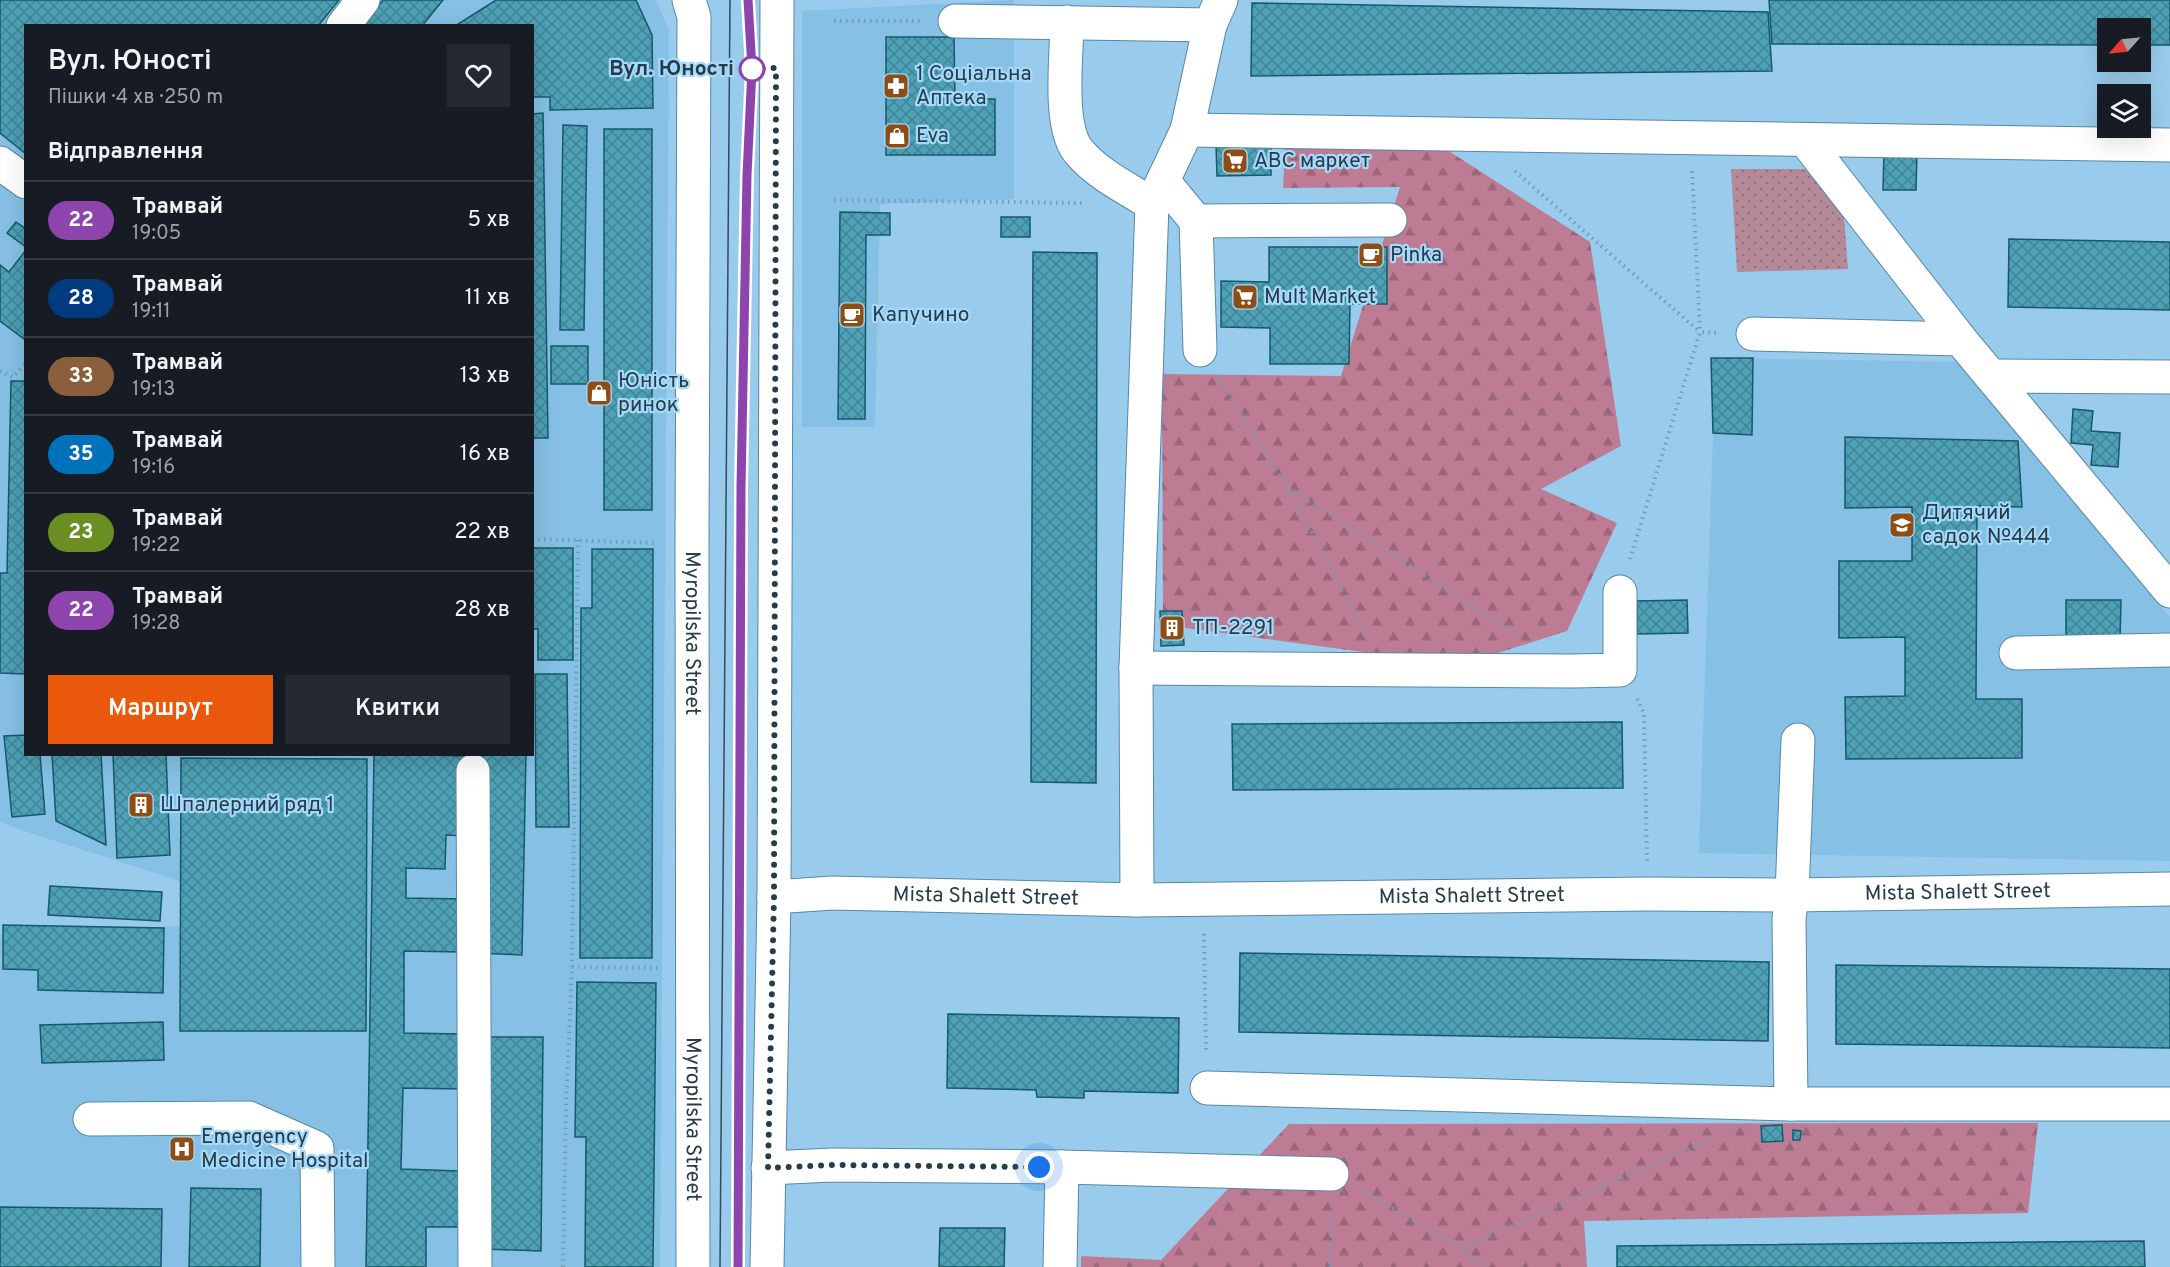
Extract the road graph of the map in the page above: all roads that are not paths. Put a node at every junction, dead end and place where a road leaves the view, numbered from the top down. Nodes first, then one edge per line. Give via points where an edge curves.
1 (363, 0) edge
2 (689, 0) edge
3 (777, 0) edge
4 (1216, 13) edge
5 (955, 21) road end
6 (1067, 22) junction
7 (345, 24) edge
8 (1187, 130) junction
9 (1804, 140) junction
10 (2170, 145) edge
11 (0, 163) edge
12 (24, 181) edge
13 (1157, 192) junction
14 (1390, 220) dead end
15 (1196, 221) junction
16 (1753, 334) road end
17 (1960, 339) junction
18 (1200, 350) road end
19 (1991, 376) junction
20 (2170, 377) edge
21 (1620, 591) road end
22 (2170, 591) edge
23 (2170, 651) edge
24 (2016, 653) dead end
25 (1136, 668) junction
26 (1798, 740) dead end
27 (473, 771) dead end
28 (2170, 889) edge
29 (1792, 895) junction
30 (774, 897) junction
31 (1137, 900) junction
32 (1207, 1088) road end
33 (1791, 1104) junction
34 (2170, 1104) edge
35 (90, 1119) dead end
36 (1062, 1167) junction
37 (768, 1168) junction
38 (1332, 1174) road end
39 (318, 1267) edge
40 (475, 1267) edge
41 (693, 1267) edge
42 (767, 1267) edge
43 (1060, 1267) edge

1 - 7 street
2 - 41 street, Myropilska Street via 694,17
3 - 30 street
4 - 6 street
4 - 8 street
5 - 6 street
6 - 13 street via 1065,110 1078,152 1096,168
8 - 9 street
8 - 13 street
9 - 10 street
9 - 17 street
11 - 12 street
13 - 15 street
13 - 25 street
14 - 15 street
15 - 18 street
16 - 17 street
17 - 19 street
19 - 20 street
19 - 22 street
21 - 25 street via 1620,670
23 - 24 street
25 - 31 street
26 - 29 street
27 - 40 street
28 - 29 street, Mista Shalett Street
29 - 31 street, Mista Shalett Street
29 - 33 street
30 - 31 street, Mista Shalett Street via 832,893
30 - 37 street
32 - 33 street
33 - 34 street
35 - 39 street via 249,1118 317,1148
36 - 37 street
36 - 38 street
36 - 43 street
37 - 42 street

